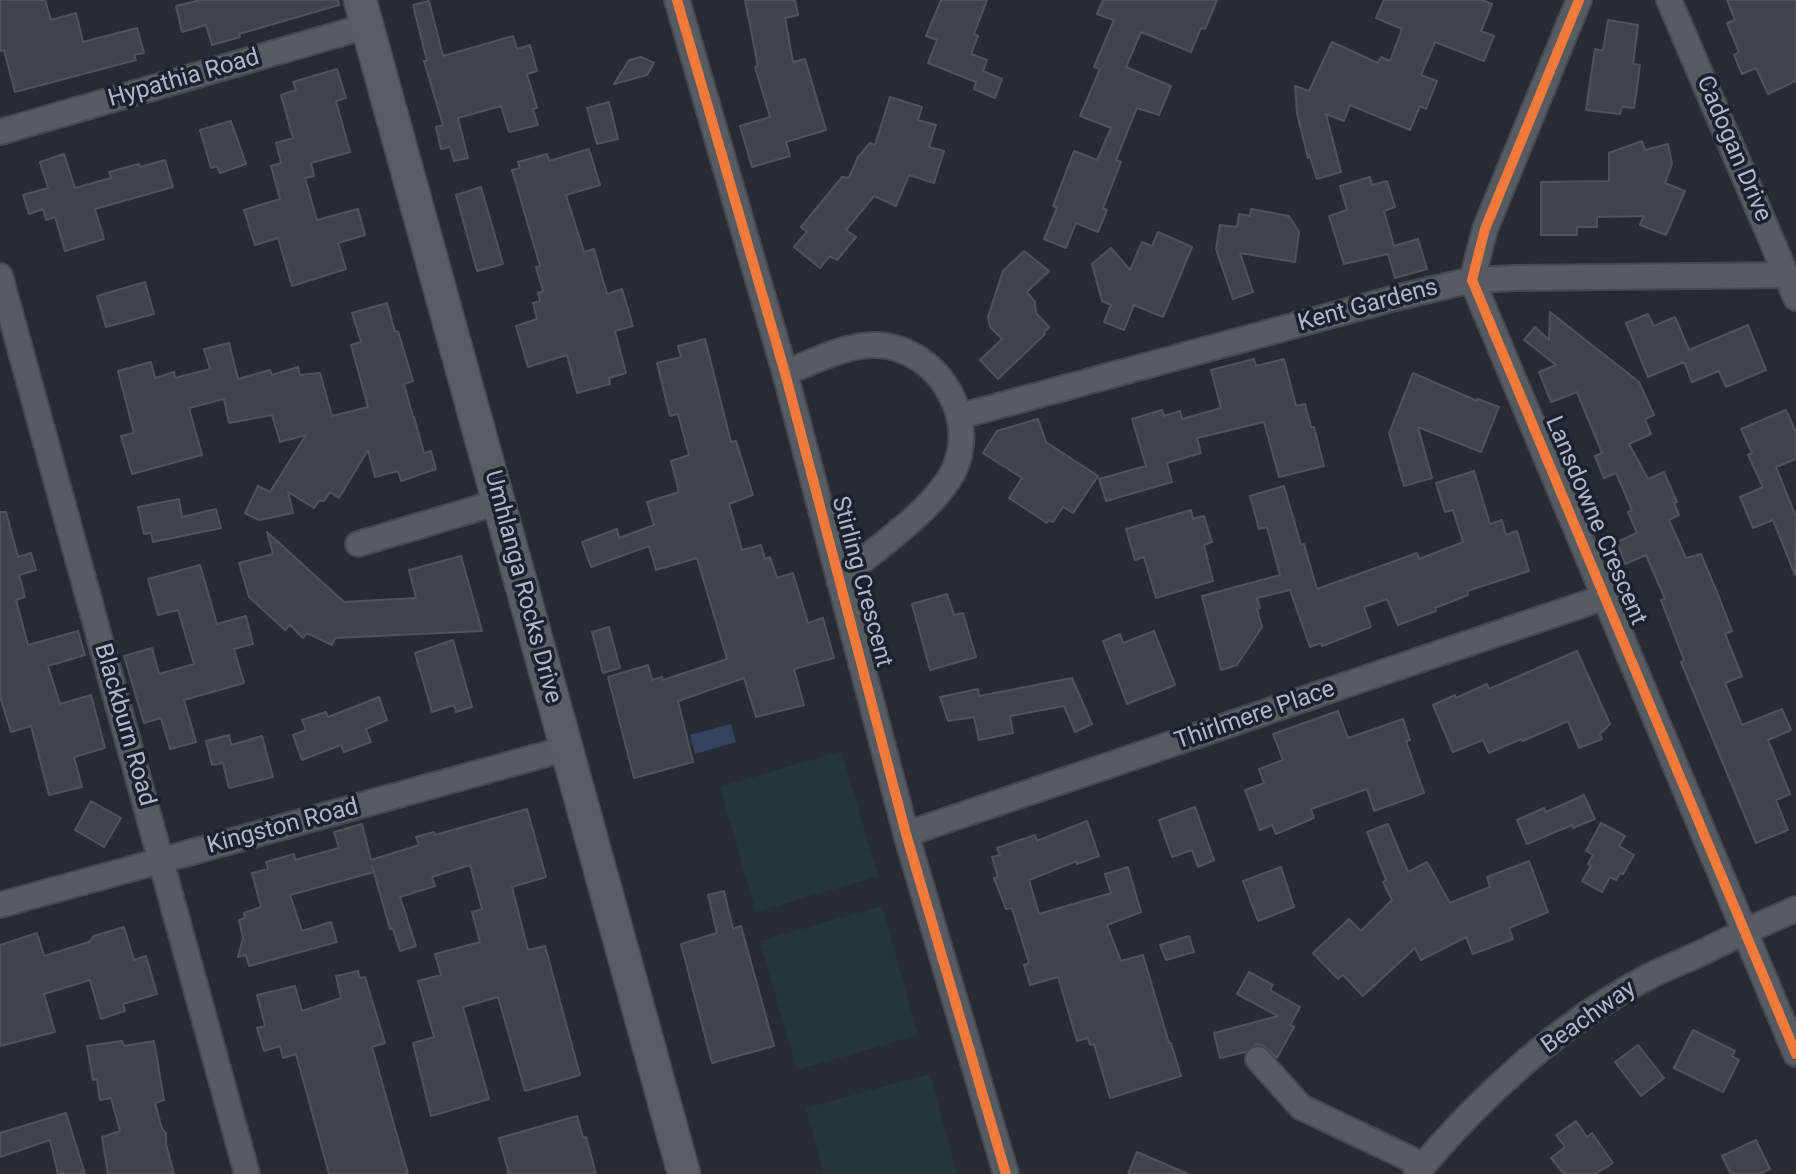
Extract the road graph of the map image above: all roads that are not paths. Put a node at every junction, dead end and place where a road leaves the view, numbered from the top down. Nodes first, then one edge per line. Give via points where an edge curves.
1 (677, 0) edge
2 (1579, 0) edge
3 (1669, 0) edge
4 (364, 13) edge
5 (0, 132) edge
6 (1786, 275) junction
7 (0, 276) edge
8 (1472, 280) junction
9 (1796, 298) edge
10 (785, 373) junction
11 (961, 416) junction
12 (499, 502) junction
13 (358, 544) dead end
14 (839, 581) junction
15 (1605, 597) junction
16 (565, 749) junction
17 (906, 834) junction
18 (162, 860) junction
19 (0, 905) edge
20 (1796, 909) edge
21 (1743, 931) junction
22 (1796, 1054) edge
23 (1258, 1059) dead end
24 (1420, 1169) edge
25 (247, 1174) edge
26 (684, 1174) edge
27 (1006, 1174) edge

1 - 10 street, Stirling Crescent
2 - 8 street via 1485,229
3 - 6 street, Cadogan Drive
4 - 5 street, Hypathia Road
4 - 12 main road, Umhlanga Rocks Drive
6 - 8 street, Kent Gardens
6 - 9 street, Cadogan Drive
7 - 18 street, Blackburn Road
8 - 11 street, Kent Gardens
8 - 15 street, Lansdowne Crescent
10 - 11 street via 847,349 877,345 911,356 932,369
10 - 14 street, Stirling Crescent
11 - 14 street via 961,450 950,477 931,502
12 - 13 street
12 - 16 main road, Umhlanga Rocks Drive
14 - 17 street, Stirling Crescent
15 - 17 street, Thirlmere Place
15 - 21 street, Lansdowne Crescent
16 - 18 street, Kingston Road
16 - 26 main road, Umhlanga Rocks Drive
17 - 27 street, Stirling Crescent
18 - 19 street, Kingston Road
18 - 25 street, Blackburn Road
20 - 21 street, Beachway
21 - 22 street, Lansdowne Crescent
21 - 24 street, Beachway via 1646,978 1557,1038 1476,1107
23 - 24 street via 1301,1107

